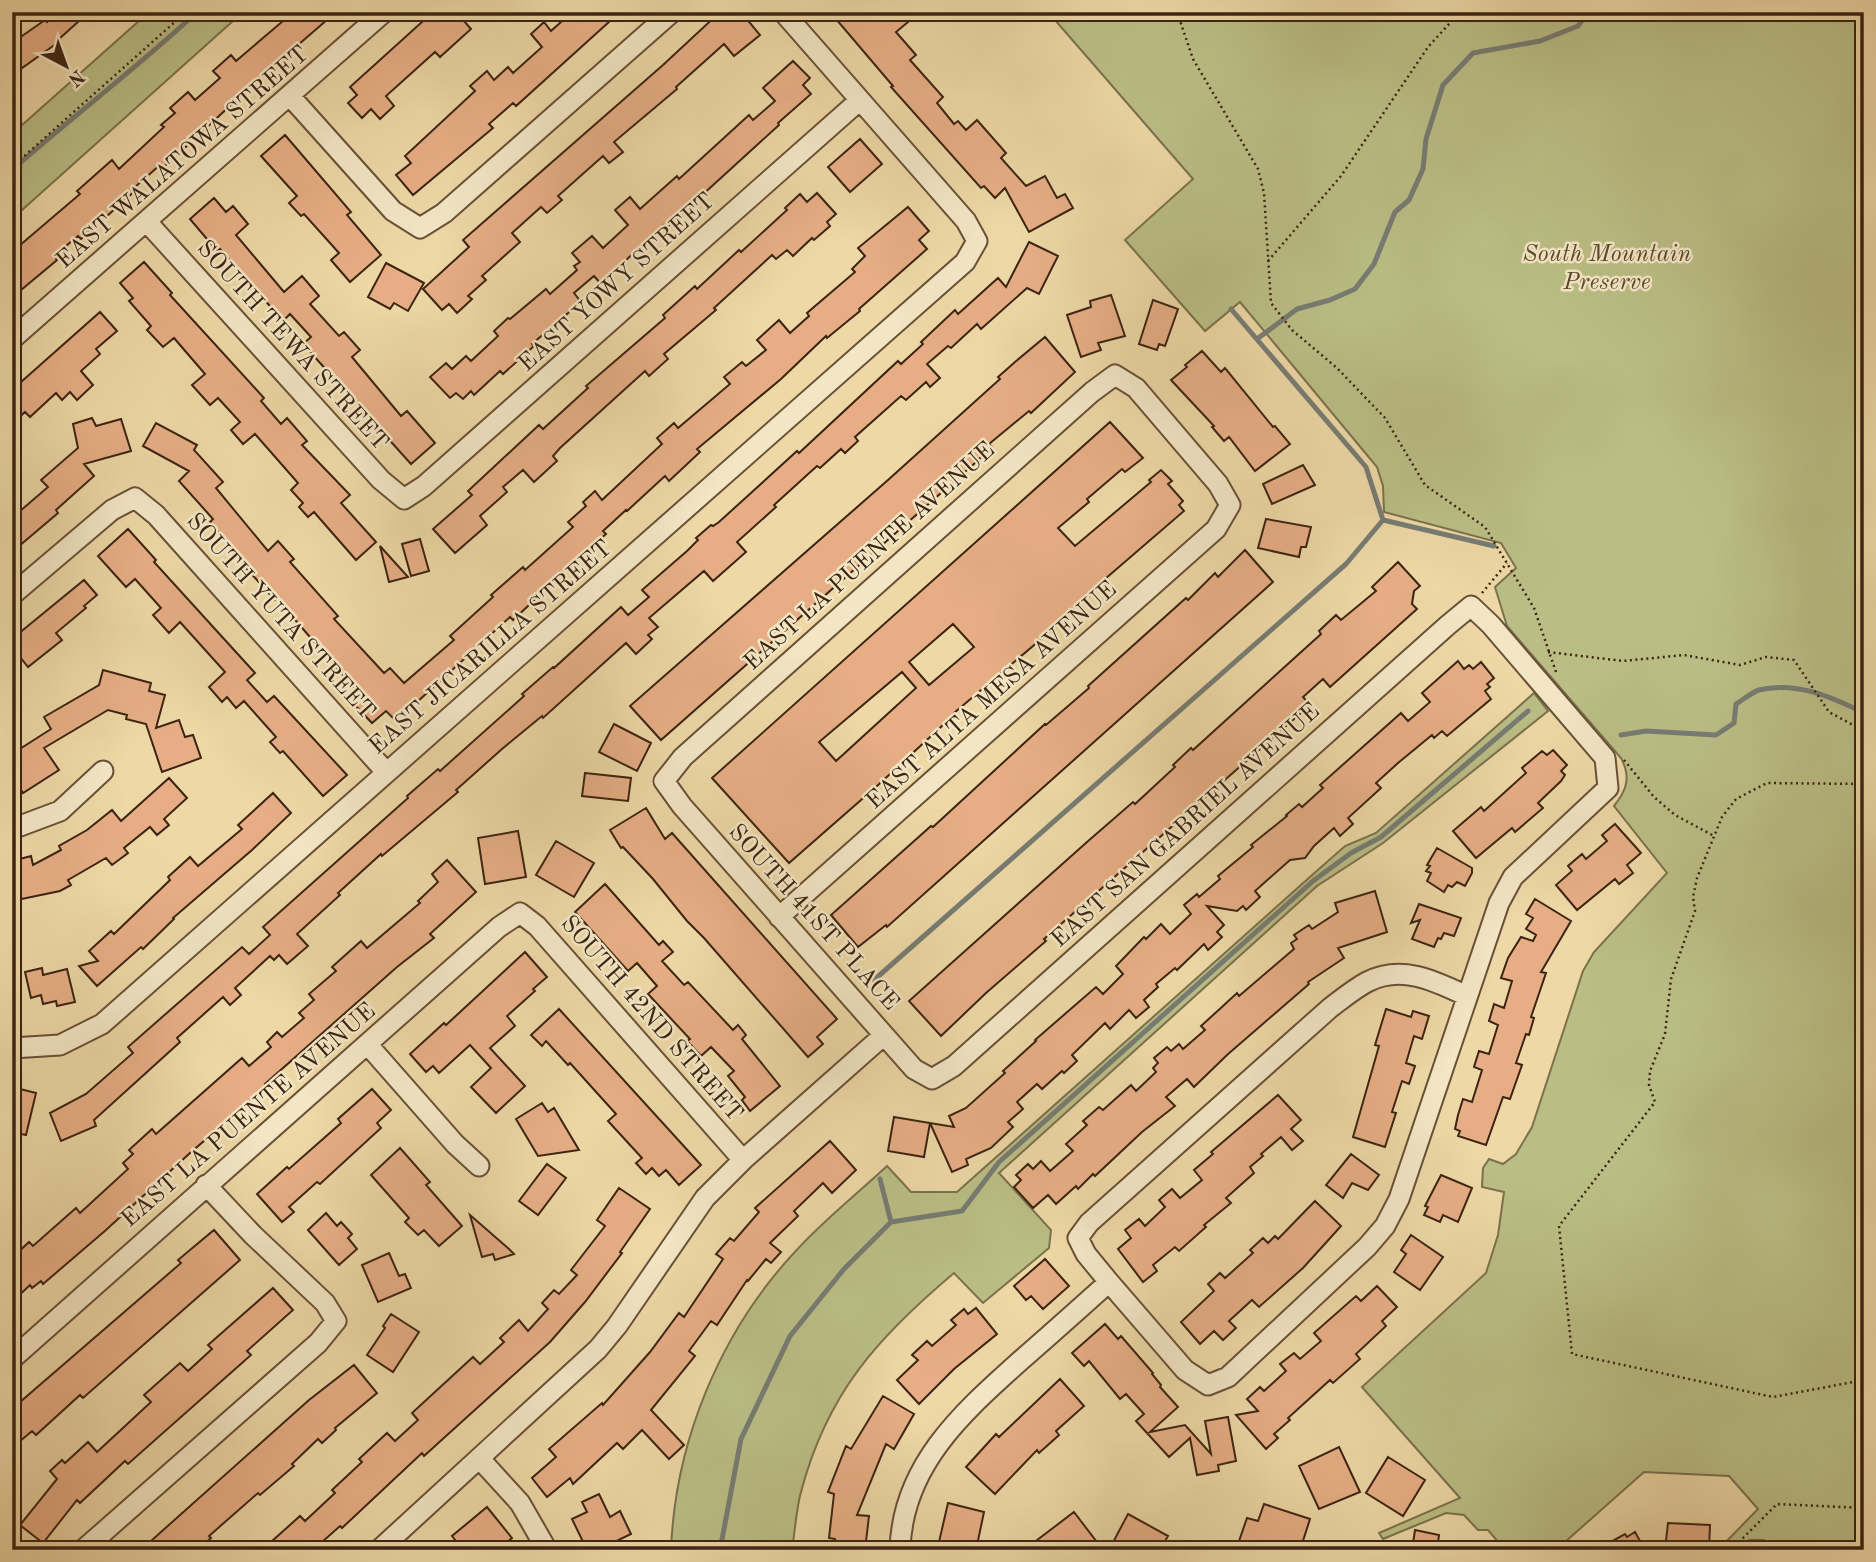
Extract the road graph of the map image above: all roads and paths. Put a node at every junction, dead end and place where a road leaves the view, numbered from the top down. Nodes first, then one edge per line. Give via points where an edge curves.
1 (186, 12) edge
2 (384, 12) edge
3 (672, 12) edge
4 (783, 12) edge
5 (1177, 12) edge
6 (1460, 12) edge
7 (290, 96) junction
8 (860, 100) junction
9 (12, 167) edge
10 (147, 222) junction
11 (1268, 261) junction
12 (12, 339) edge
13 (404, 499) joint
14 (1230, 505) joint
15 (1507, 563) junction
16 (12, 595) edge
17 (1471, 606) junction
18 (1864, 731) edge
19 (103, 771) dead end
20 (386, 772) junction
21 (664, 782) joint
22 (1864, 784) edge
23 (12, 829) edge
24 (520, 913) joint
25 (779, 917) junction
26 (1467, 996) junction
27 (884, 1035) junction
28 (368, 1045) junction
29 (12, 1048) edge
30 (932, 1079) joint
31 (743, 1160) junction
32 (479, 1166) dead end
33 (206, 1185) junction
34 (1109, 1282) junction
35 (12, 1359) edge
36 (1864, 1380) edge
37 (480, 1459) junction
38 (1864, 1508) edge
39 (83, 1550) edge
40 (379, 1550) edge
41 (547, 1550) edge
42 (900, 1550) edge
43 (1731, 1550) edge

1 - 9 path
2 - 7 street, EAST WALATOWA STREET
3 - 7 street via 444,213 420,228 393,211
4 - 8 street
5 - 11 path via 1193,59 1258,169
6 - 11 path via 1428,47 1341,176
7 - 10 street, EAST WALATOWA STREET
8 - 13 street, EAST YOWY STREET
8 - 20 street, EAST JICARILLA STREET via 965,221 977,241 965,262
10 - 12 street, EAST WALATOWA STREET
10 - 13 street, SOUTH TEWA STREET via 381,480
11 - 15 path via 1271,303 1292,330 1385,418 1425,485 1485,527
14 - 21 street, EAST LA PUENTE AVENUE via 1218,484 1136,388 1115,375 683,757
14 - 25 street, EAST ALTA MESA AVENUE via 1216,529
15 - 17 path
15 - 18 path via 1534,608 1548,652 1623,660 1684,655 1740,665 1766,657 1794,660 1829,712
16 - 20 street, SOUTH YUTA STREET via 112,510 135,498 156,515
17 - 26 street via 1605,758 1608,788 1513,877 1499,903
17 - 30 street, EAST SAN GABRIEL AVENUE via 954,1066
19 - 23 street via 60,811
20 - 29 street, EAST JICARILLA STREET via 102,1024 62,1054
21 - 25 street, SOUTH 41ST PLACE
22 - 36 path via 1767,783 1736,799 1722,817 1698,878 1695,911 1671,979 1665,1034 1650,1071 1655,1102 1559,1226 1572,1354 1773,1397
24 - 28 street, EAST LA PUENTE AVENUE
24 - 31 street, SOUTH 42ND STREET via 537,926
25 - 27 street, SOUTH 41ST PLACE
26 - 34 street via 1423,976 1396,974 1368,981 1330,1008 1089,1223 1078,1238
26 - 34 street via 1399,1199 1385,1226 1228,1377 1208,1385 1185,1370
27 - 30 street, SOUTH 41ST PLACE via 914,1069
27 - 31 street
28 - 32 street
28 - 33 street, EAST LA PUENTE AVENUE
31 - 37 street via 705,1198 598,1349
33 - 35 street, EAST LA PUENTE AVENUE
33 - 39 street via 326,1303 336,1321
34 - 42 street via 950,1427 909,1494
37 - 40 street
37 - 41 street via 520,1503
38 - 43 path via 1777,1504

